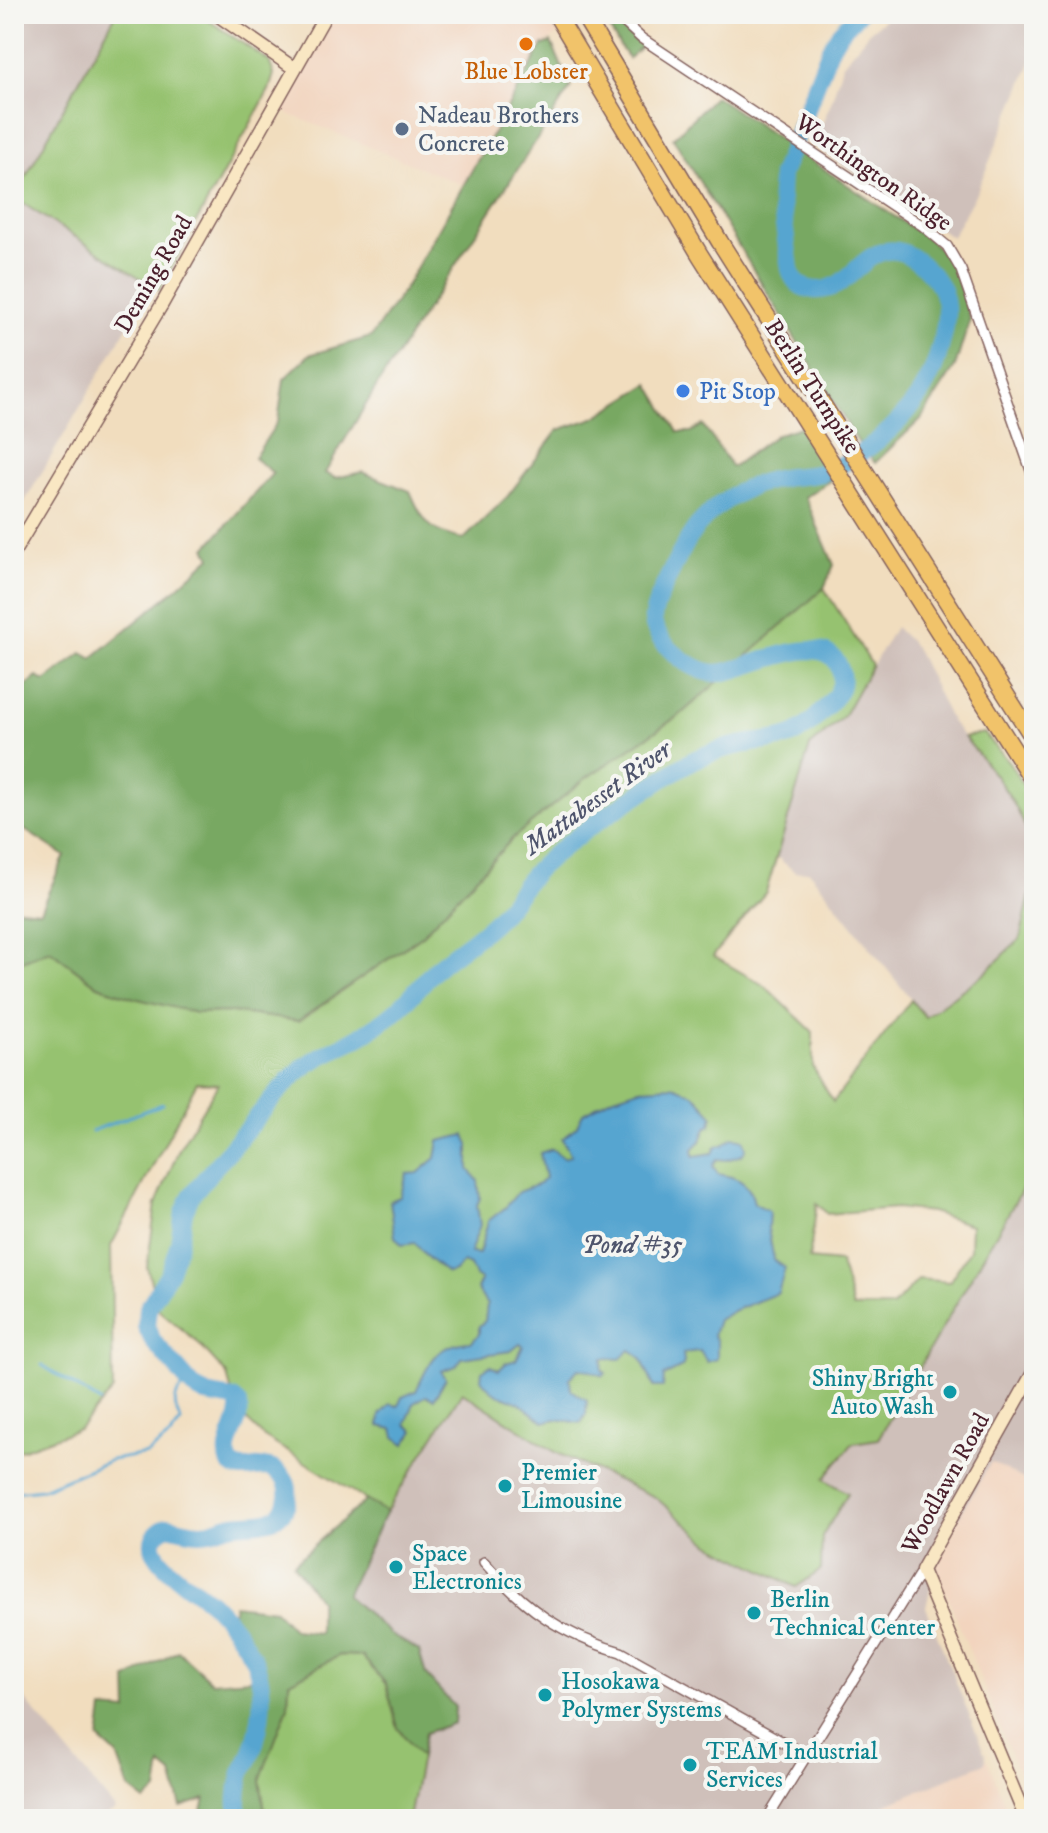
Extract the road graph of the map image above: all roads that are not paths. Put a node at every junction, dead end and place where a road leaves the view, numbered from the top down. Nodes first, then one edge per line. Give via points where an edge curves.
1 (216, 14) edge
2 (326, 14) edge
3 (556, 14) edge
4 (583, 14) edge
5 (615, 14) edge
6 (295, 69) junction
7 (1034, 479) edge
8 (14, 552) edge
9 (1034, 739) edge
10 (1034, 782) edge
11 (1034, 1371) edge
12 (484, 1562) dead end
13 (922, 1570) junction
14 (808, 1756) junction
15 (767, 1819) edge
16 (1026, 1819) edge

1 - 6 street
2 - 6 street, Deming Road
3 - 10 highway, Berlin Turnpike via 700,255
4 - 9 highway, Berlin Turnpike via 720,242
5 - 7 street, Worthington Ridge via 641,38 939,238 955,257
6 - 8 street, Deming Road
11 - 13 street, Woodlawn Road
12 - 14 street via 512,1594 553,1625 621,1652
13 - 14 street, Woodlawn Road
13 - 16 street
14 - 15 street, Woodlawn Road

